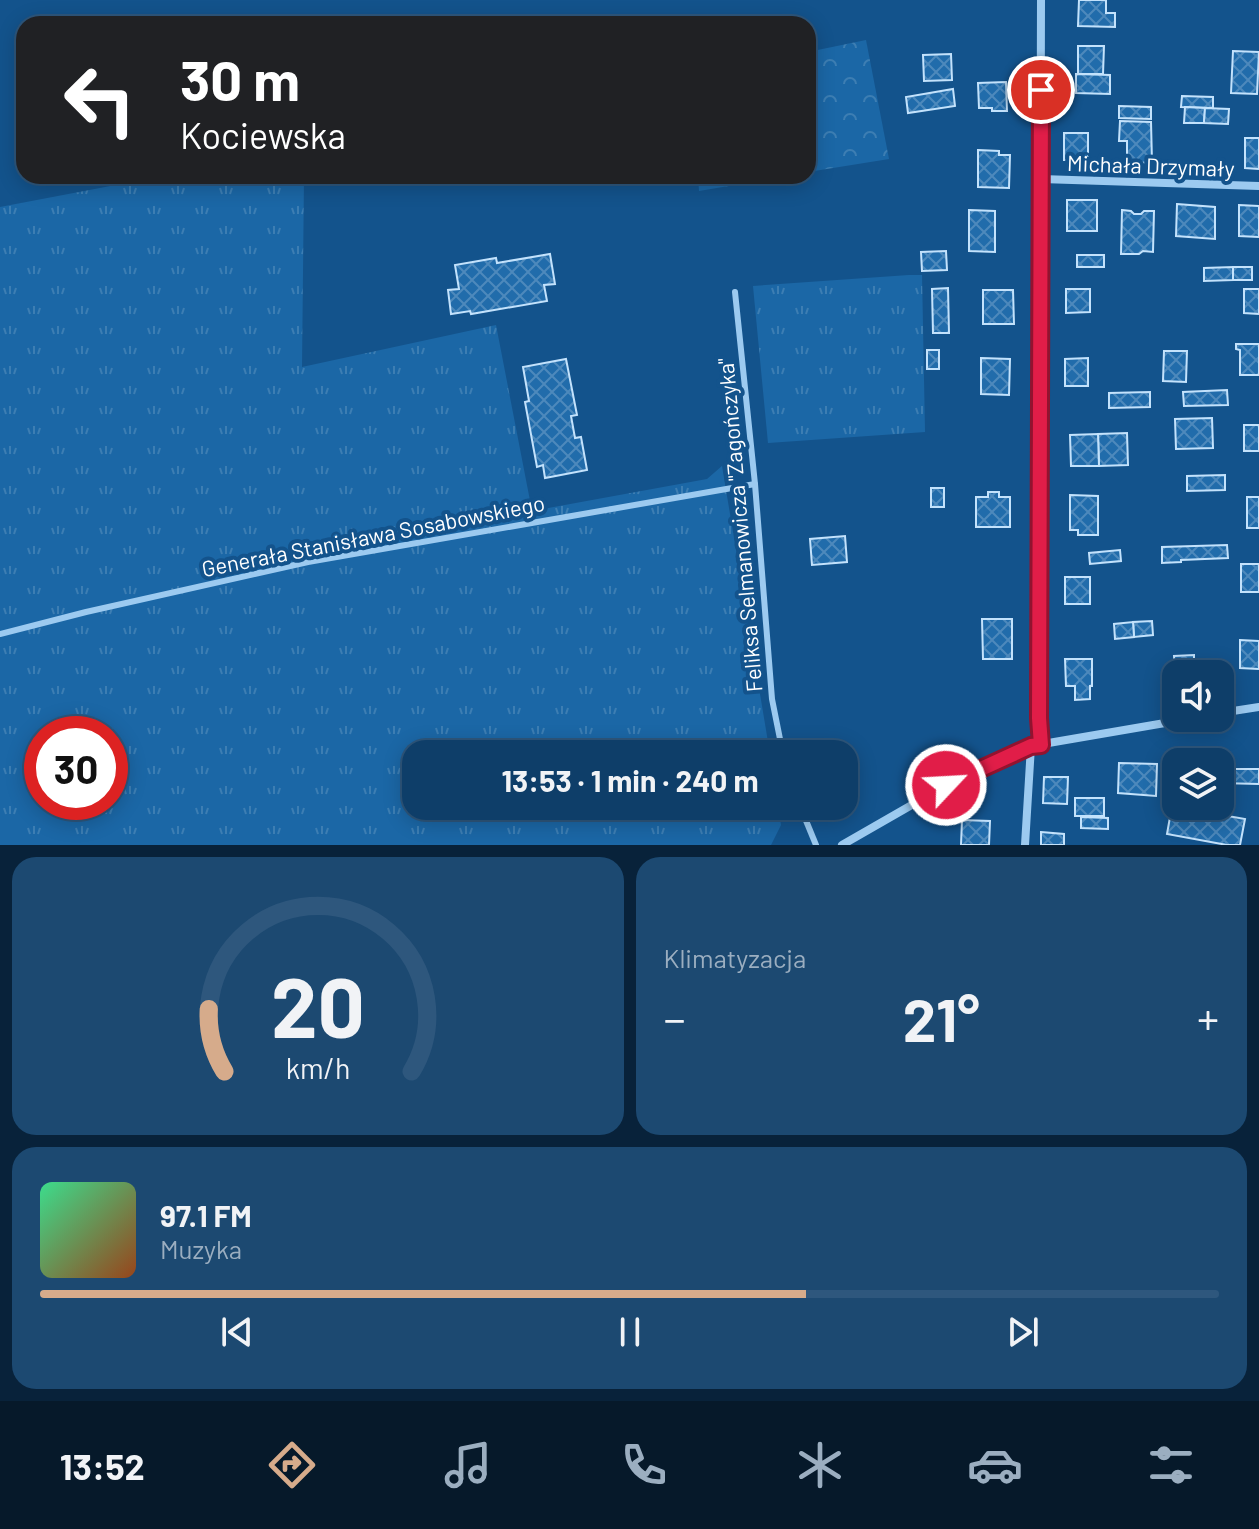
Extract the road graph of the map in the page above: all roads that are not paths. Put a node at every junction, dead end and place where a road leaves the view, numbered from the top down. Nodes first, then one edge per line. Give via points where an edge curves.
1 (1041, 0) edge
2 (1041, 179) junction
3 (1259, 186) edge
4 (735, 292) dead end
5 (755, 484) junction
6 (0, 634) edge
7 (1259, 707) edge
8 (1234, 711) edge
9 (1162, 724) edge
10 (780, 740) edge
11 (1041, 745) junction
12 (1031, 746) junction
13 (806, 820) edge
14 (816, 845) edge
15 (842, 845) edge
16 (1025, 845) edge

1 - 2 street
2 - 3 street, Michała Drzymały
2 - 11 street
4 - 5 lane, Feliksa Selmanowicza "Zagończyka"
5 - 6 lane, Generała Stanisława Sosabowskiego via 308,562
5 - 10 lane, Feliksa Selmanowicza "Zagończyka" via 772,699
7 - 8 street
9 - 11 street
11 - 12 street
12 - 15 street via 957,779
12 - 16 street
13 - 14 lane

